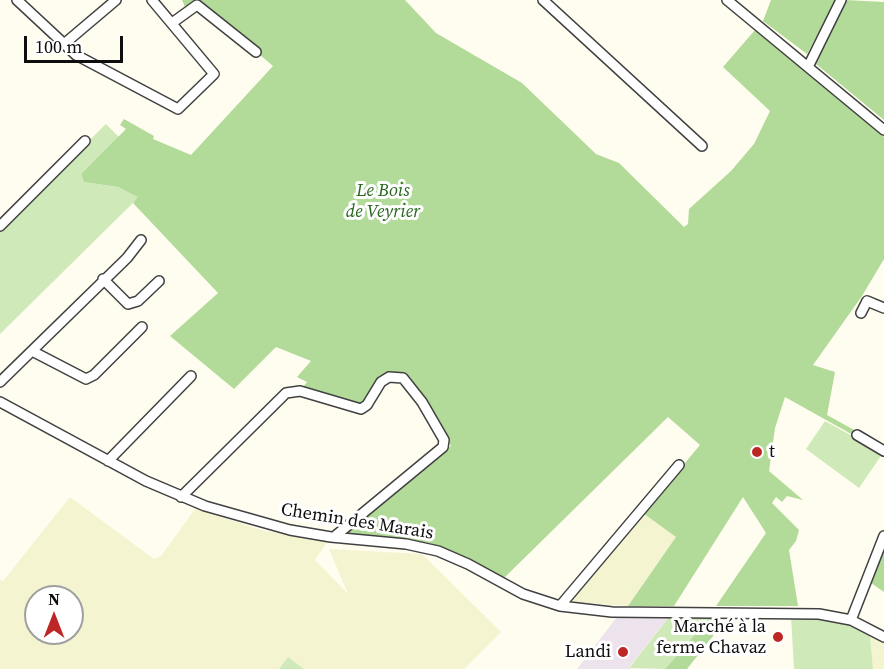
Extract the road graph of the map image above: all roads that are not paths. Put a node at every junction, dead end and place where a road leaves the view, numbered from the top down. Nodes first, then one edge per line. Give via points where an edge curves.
1 (17, 0) edge
2 (116, 0) edge
3 (152, 0) edge
4 (543, 0) edge
5 (727, 0) edge
6 (841, 0) edge
7 (172, 24) junction
8 (64, 44) junction
9 (256, 52) dead end
10 (808, 67) junction
11 (884, 130) edge
12 (85, 141) dead end
13 (702, 146) dead end
14 (0, 226) edge
15 (141, 240) dead end
16 (103, 279) junction
17 (159, 281) dead end
18 (884, 308) edge
19 (861, 313) dead end
20 (142, 327) dead end
21 (32, 351) junction
22 (190, 375) dead end
23 (0, 382) edge
24 (0, 402) edge
25 (856, 435) dead end
26 (884, 451) edge
27 (108, 461) junction
28 (679, 465) dead end
29 (181, 497) junction
30 (884, 536) edge
31 (334, 537) junction
32 (560, 606) junction
33 (850, 620) junction
34 (884, 637) edge

1 - 8 street
2 - 8 street
3 - 7 street
4 - 13 street
5 - 10 street
6 - 10 street
7 - 8 street via 214,74 178,109 81,58
7 - 9 street via 197,5
10 - 11 street
12 - 14 street
15 - 16 street
16 - 17 street via 128,304 138,301
16 - 21 street
18 - 19 street via 867,301
20 - 21 street via 86,379
21 - 23 street
22 - 27 street
24 - 27 street, Chemin des Marais
25 - 26 street
27 - 29 street, Chemin des Marais
28 - 32 street
29 - 31 street, Chemin des Marais via 259,523
29 - 31 street via 281,396 297,388 361,409 381,382 389,377 403,378 444,440 441,450
30 - 33 street
31 - 32 street, Chemin des Marais via 438,551 523,594
32 - 33 street, Chemin des Marais via 604,612 803,612
33 - 34 street, Chemin des Marais

